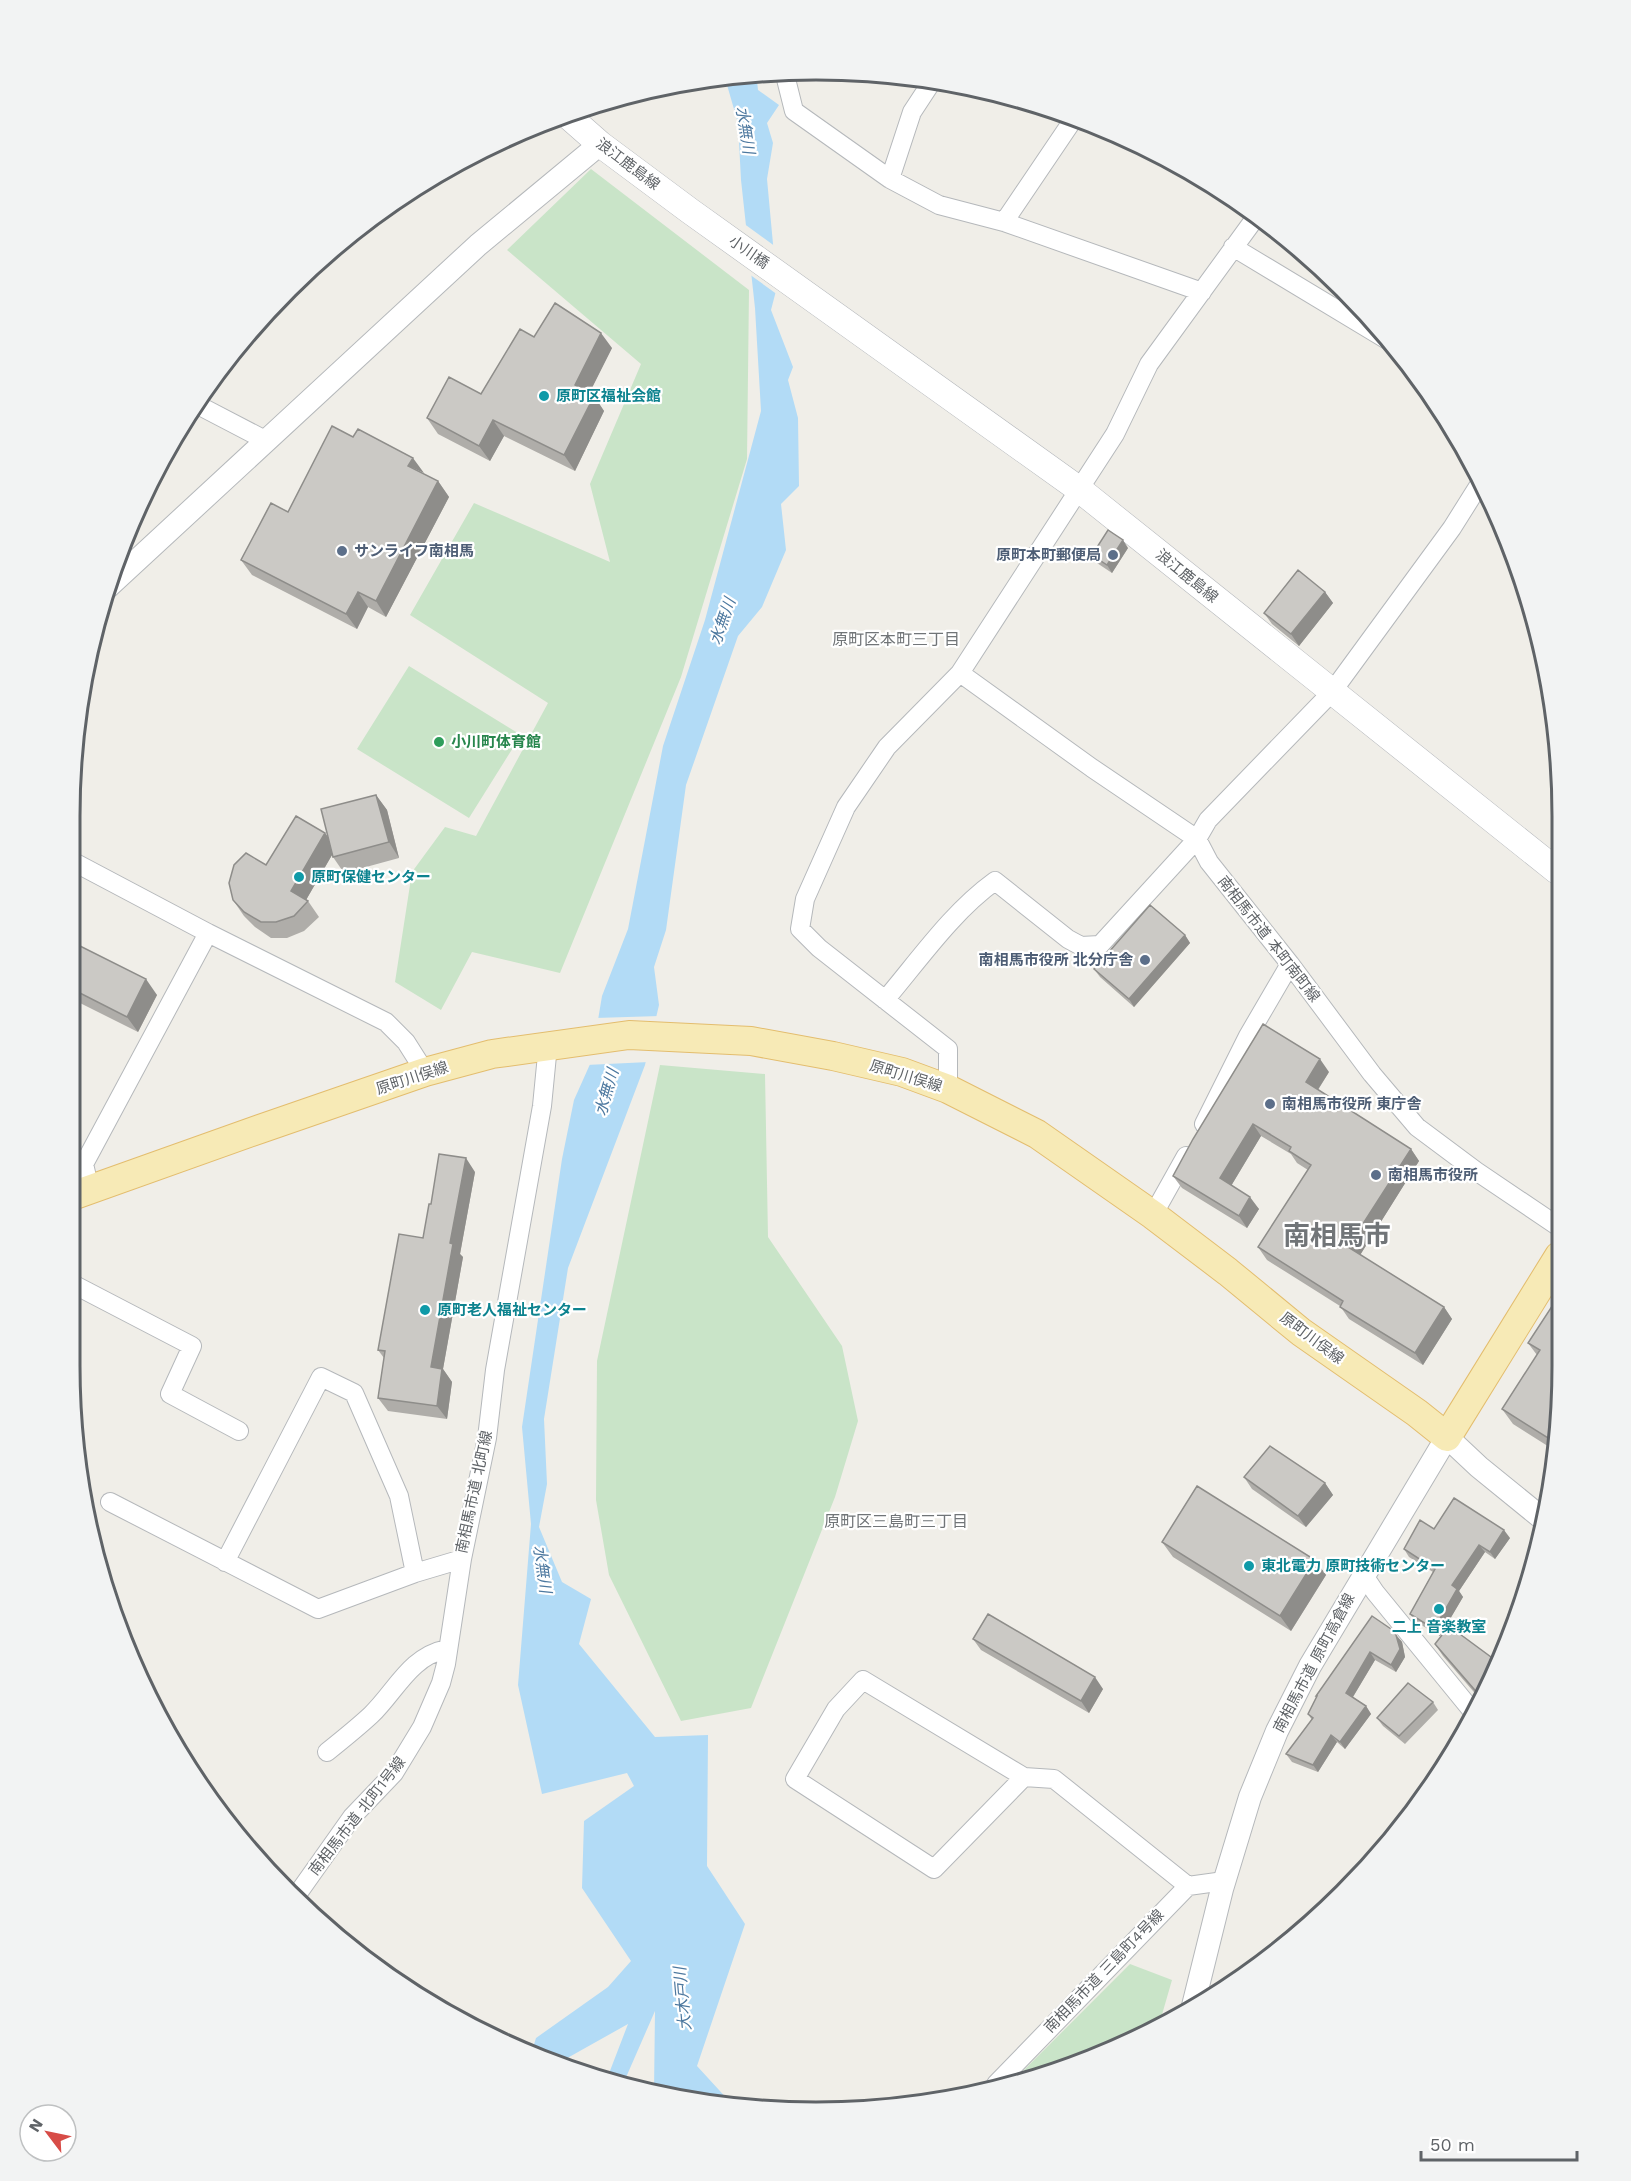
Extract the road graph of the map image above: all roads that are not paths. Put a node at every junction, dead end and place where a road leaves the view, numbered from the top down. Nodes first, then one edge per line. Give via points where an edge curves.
1 (786, 81) edge
2 (927, 89) edge
3 (574, 121) edge
4 (1069, 126) edge
5 (600, 144) junction
6 (890, 179) junction
7 (690, 210) joint
8 (1004, 222) junction
9 (1251, 223) edge
10 (1233, 247) junction
11 (1202, 292) junction
12 (807, 293) joint
13 (1367, 328) edge
14 (203, 408) edge
15 (265, 440) junction
16 (1080, 490) junction
17 (1476, 490) edge
18 (120, 575) edge
19 (960, 673) junction
20 (1332, 692) junction
21 (1197, 839) junction
22 (80, 866) edge
23 (1552, 867) edge
24 (208, 933) junction
25 (1290, 964) junction
26 (885, 1000) junction
27 (555, 1044) junction
28 (425, 1072) junction
29 (948, 1089) junction
30 (80, 1193) edge
31 (1153, 1215) junction
32 (1552, 1222) edge
33 (1552, 1267) edge
34 (80, 1288) edge
35 (239, 1431) dead end
36 (1447, 1437) junction
37 (110, 1502) dead end
38 (1536, 1513) edge
39 (462, 1559) junction
40 (225, 1562) junction
41 (415, 1573) junction
42 (1363, 1574) junction
43 (447, 1649) junction
44 (1468, 1706) edge
45 (327, 1752) dead end
46 (1024, 1777) junction
47 (1224, 1881) junction
48 (1188, 1886) junction
49 (300, 1891) edge
50 (1196, 1995) edge
51 (1003, 2077) edge

1 - 6 street via 794,111
2 - 6 street via 912,112
3 - 5 main road, 浪江鹿島線
4 - 8 street
5 - 7 main road, 浪江鹿島線
5 - 15 street via 478,245
6 - 8 street via 939,205
7 - 12 main road, 小川橋
8 - 11 street
9 - 10 street
10 - 11 street
10 - 13 street
11 - 16 street via 1149,364 1115,434
12 - 16 main road, 浪江鹿島線
14 - 15 street
15 - 18 street
16 - 19 street
16 - 20 main road, 浪江鹿島線
17 - 20 street
19 - 21 street, 南相馬市道 本町南町線
19 - 26 street via 887,747 852,798 805,899 800,929
20 - 21 street via 1208,820
20 - 23 main road, 浪江鹿島線
21 - 25 street, 南相馬市道 本町南町線 via 1209,862
21 - 26 street via 1100,945 1081,946 1068,939 995,881 947,926
22 - 24 street
24 - 28 street via 386,1022 406,1042
24 - 30 street via 84,1164
25 - 31 street
25 - 32 street, 南相馬市道 本町南町線 via 1417,1127
26 - 29 street via 948,1049
27 - 28 main road, 原町川俣線 via 492,1054
27 - 29 main road, 原町川俣線 via 629,1035 752,1041 902,1072
27 - 39 street, 南相馬市道 北町線 via 495,1370 487,1438
28 - 30 main road, 原町川俣線
29 - 31 main road, 原町川俣線 via 1037,1134
31 - 36 main road, 原町川俣線 via 1300,1332
33 - 36 main road
34 - 35 street via 192,1346 170,1394
36 - 38 street
36 - 42 street, 南相馬市道 原町高倉線
37 - 40 street, 南相馬市道 北町線
39 - 41 street, 南相馬市道 北町線
39 - 43 street, 南相馬市道 北町1号線
40 - 41 street, 南相馬市道 北町線 via 318,1609
40 - 41 street via 321,1377 354,1393 399,1496
42 - 44 street
42 - 47 street, 南相馬市道 原町高倉線 via 1277,1731 1250,1797
43 - 45 street via 416,1662 372,1714
43 - 49 street, 南相馬市道 北町1号線 via 441,1683 422,1727 394,1773 352,1817
46 - 46 street via 934,1869 795,1779 836,1709 863,1680
46 - 48 street via 1054,1779
47 - 48 street
47 - 50 street, 南相馬市道 原町高倉線
48 - 51 street, 南相馬市道 三島町4号線

